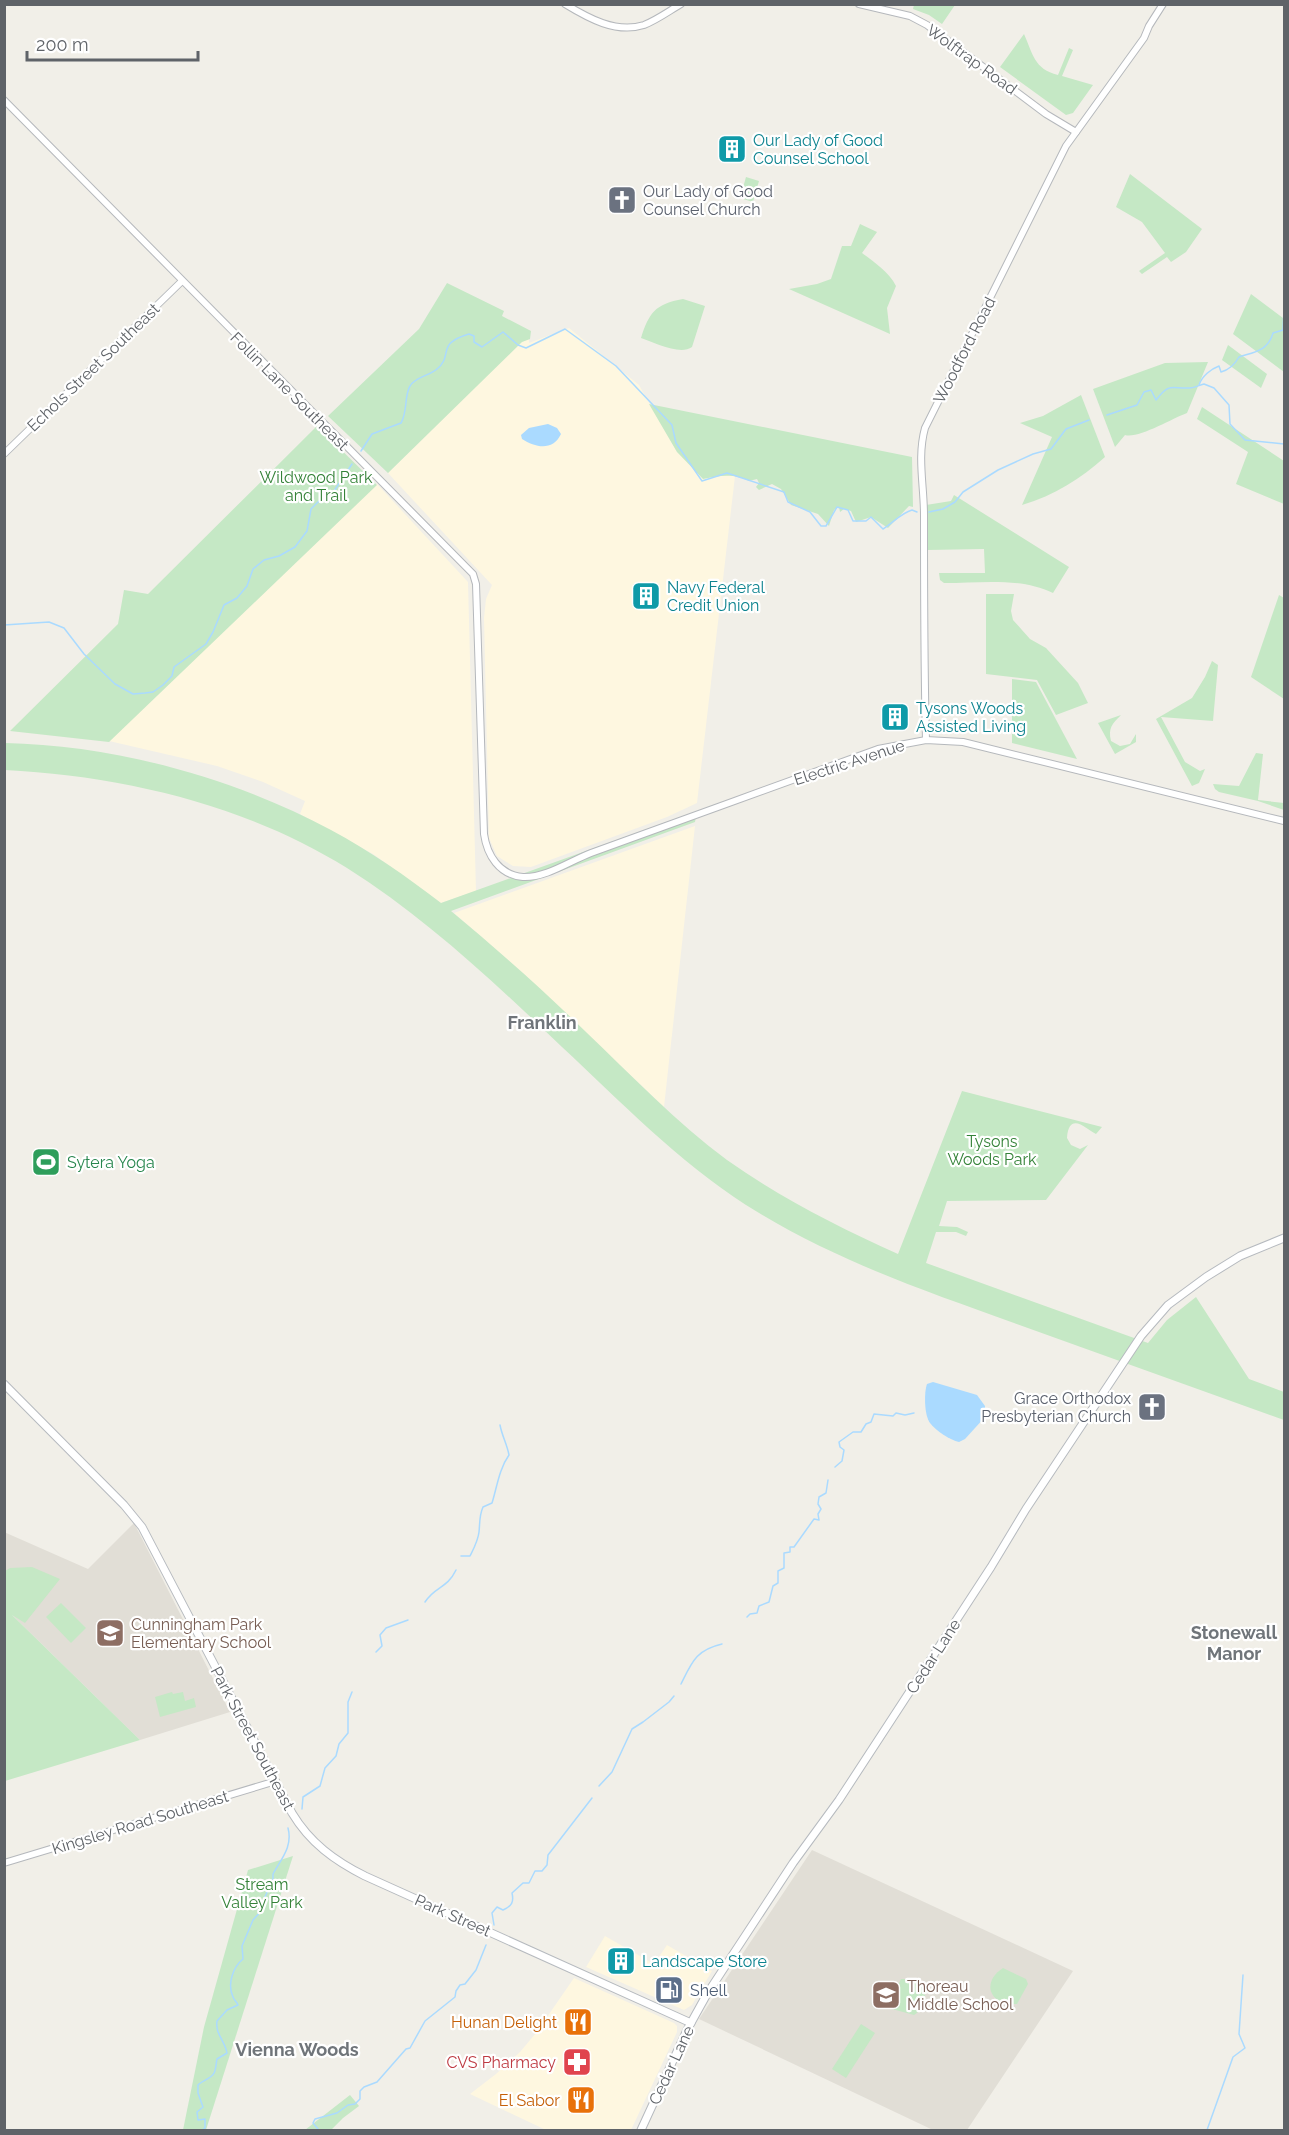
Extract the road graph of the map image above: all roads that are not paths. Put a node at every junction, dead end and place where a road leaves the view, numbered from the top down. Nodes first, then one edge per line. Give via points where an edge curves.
1 (565, 4) edge
2 (681, 4) edge
3 (859, 4) edge
4 (1163, 4) edge
5 (4, 100) edge
6 (1076, 132) junction
7 (182, 281) junction
8 (4, 454) edge
9 (926, 740) junction
10 (1284, 821) edge
11 (496, 863) joint
12 (1284, 1238) edge
13 (4, 1384) edge
14 (276, 1781) junction
15 (335, 1860) joint
16 (4, 1863) edge
17 (691, 2023) junction
18 (641, 2130) edge

1 - 2 street via 595,21 623,27 643,25
3 - 6 street, Wolftrap Road via 910,16 927,25
4 - 6 street, Woodford Road via 1144,38
5 - 7 street, Follin Lane Southeast
6 - 9 street, Woodford Road via 924,428 920,459
7 - 8 street, Echols Street Southeast
7 - 11 street, Follin Lane Southeast via 473,574 484,834 488,852
9 - 10 street, Electric Avenue via 963,742
9 - 11 street, Electric Avenue via 878,749 533,876 513,874
12 - 17 main road, Cedar Lane via 1229,1262 1168,1305 1149,1325
13 - 14 main road, Park Street Southeast via 142,1527
14 - 15 main road, Park Street Southeast via 297,1821
14 - 16 street, Kingsley Road Southeast
15 - 17 main road, Park Street
17 - 18 main road, Cedar Lane

